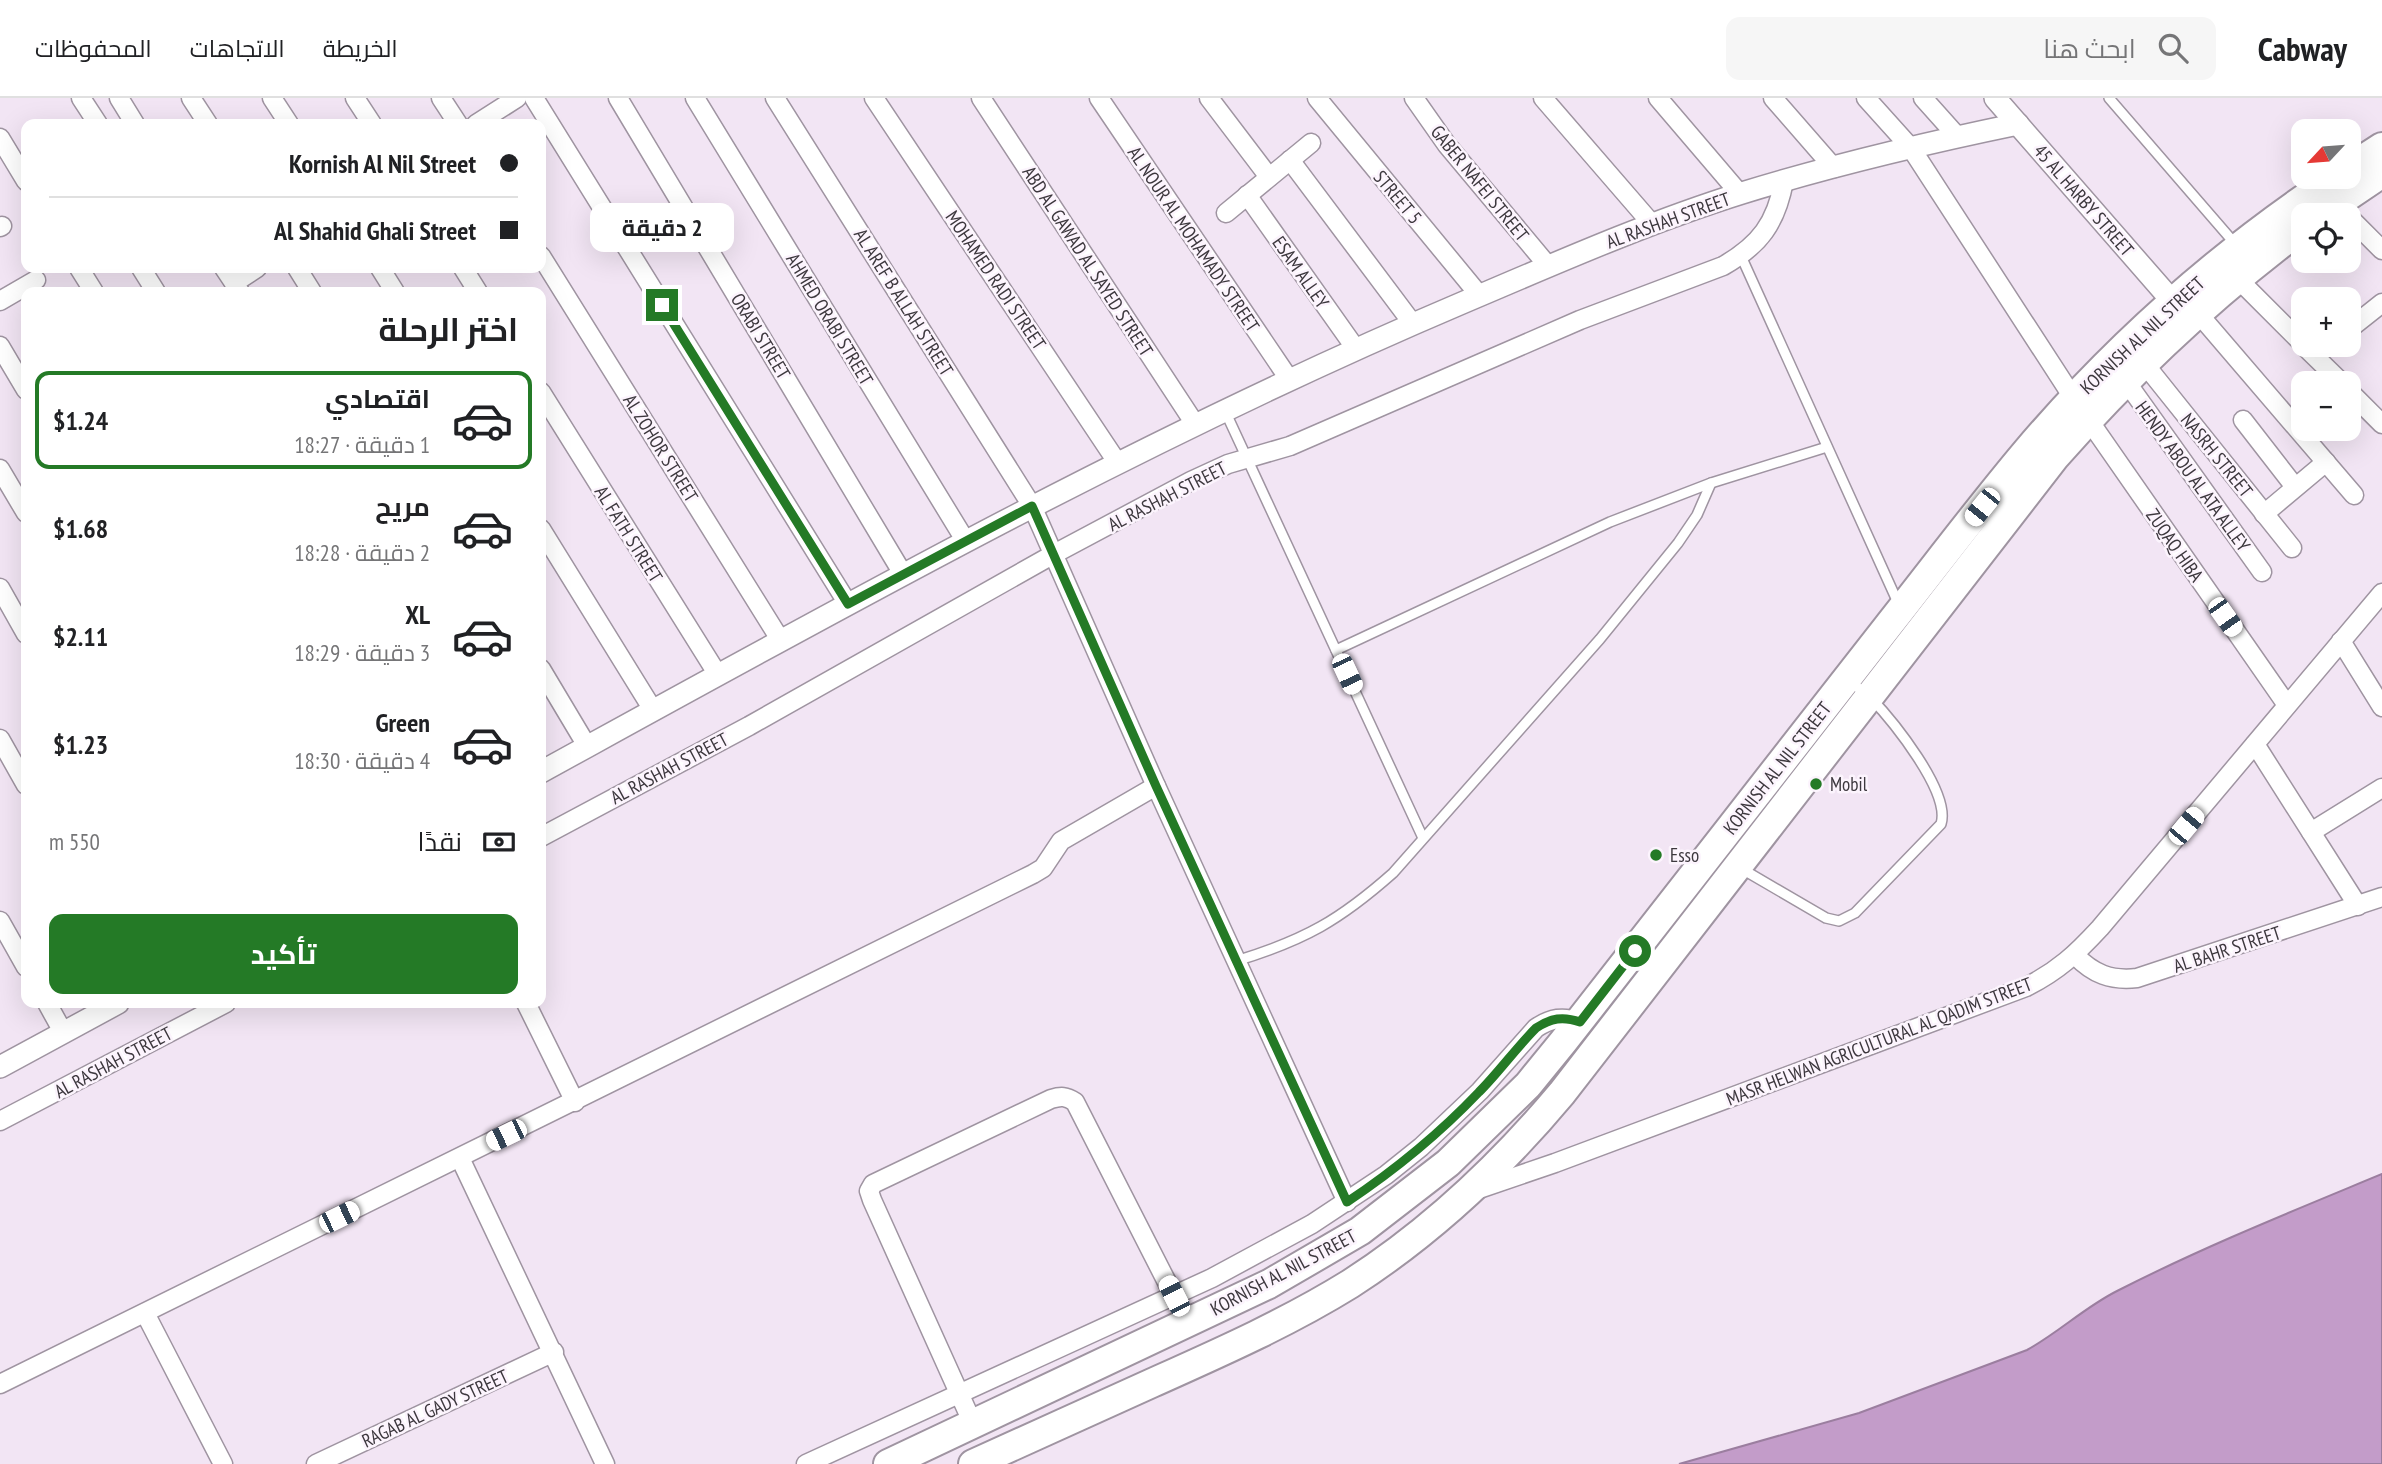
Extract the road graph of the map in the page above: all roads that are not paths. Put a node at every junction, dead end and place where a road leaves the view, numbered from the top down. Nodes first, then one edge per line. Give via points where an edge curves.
1 (81, 98) edge
2 (119, 98) edge
3 (191, 98) edge
4 (272, 98) edge
5 (355, 98) edge
6 (441, 98) edge
7 (517, 98) edge
8 (534, 98) edge
9 (618, 98) edge
10 (695, 98) edge
11 (775, 98) edge
12 (874, 98) edge
13 (981, 98) edge
14 (1099, 98) edge
15 (1209, 98) edge
16 (1317, 98) edge
17 (1414, 98) edge
18 (1543, 98) edge
19 (1658, 98) edge
20 (1773, 98) edge
21 (1866, 98) edge
22 (1923, 98) edge
23 (1995, 98) edge
24 (2109, 98) edge
25 (96, 119) edge
26 (132, 119) edge
27 (205, 119) edge
28 (286, 119) edge
29 (369, 119) edge
30 (455, 119) edge
31 (484, 119) edge
32 (2018, 124) junction
33 (1957, 136) junction
34 (0, 138) edge
35 (1311, 143) dead end
36 (2382, 147) edge
37 (1911, 148) junction
38 (1290, 160) junction
39 (2361, 161) edge
40 (1834, 168) junction
41 (21, 173) edge
42 (2382, 173) edge
43 (1269, 177) junction
44 (1784, 181) junction
45 (1740, 194) junction
46 (1247, 195) junction
47 (2341, 203) edge
48 (1226, 213) dead end
49 (1652, 224) junction
50 (2291, 225) edge
51 (2361, 229) edge
52 (2291, 236) edge
53 (2239, 247) junction
54 (2382, 250) edge
55 (1741, 256) junction
56 (546, 264) edge
57 (1549, 267) junction
58 (2237, 278) junction
59 (36, 280) dead end
60 (25, 287) edge
61 (21, 289) edge
62 (1480, 296) junction
63 (0, 302) edge
64 (2382, 303) edge
65 (2185, 307) junction
66 (2361, 320) edge
67 (1413, 324) junction
68 (2291, 332) edge
69 (0, 346) edge
70 (1356, 349) junction
71 (2316, 357) edge
72 (19, 360) edge
73 (2134, 371) junction
74 (2330, 371) edge
75 (1289, 379) junction
76 (546, 400) edge
77 (2361, 402) edge
78 (2081, 409) junction
79 (1224, 410) junction
80 (2380, 419) edge
81 (2243, 420) dead end
82 (1195, 424) junction
83 (1827, 447) junction
84 (1247, 458) junction
85 (1117, 462) junction
86 (2326, 462) junction
87 (0, 469) edge
88 (1711, 483) junction
89 (2295, 487) junction
90 (2354, 495) dead end
91 (21, 505) edge
92 (1032, 506) junction
93 (2264, 513) junction
94 (546, 537) edge
95 (965, 540) junction
96 (2292, 548) dead end
97 (1054, 554) junction
98 (2262, 572) dead end
99 (903, 574) junction
100 (0, 588) edge
101 (2382, 593) edge
102 (848, 604) junction
103 (1901, 610) junction
104 (21, 625) edge
105 (781, 641) junction
106 (2341, 641) junction
107 (1336, 650) junction
108 (718, 675) junction
109 (546, 677) edge
110 (1846, 679) junction
111 (1868, 696) junction
112 (2381, 701) edge
113 (2287, 705) junction
114 (653, 710) junction
115 (0, 739) edge
116 (2255, 744) junction
117 (587, 746) junction
118 (546, 769) edge
119 (21, 776) edge
120 (1156, 786) junction
121 (2382, 788) edge
122 (2311, 832) junction
123 (546, 834) edge
124 (1423, 838) junction
125 (1737, 866) junction
126 (2382, 897) edge
127 (2358, 906) junction
128 (0, 921) edge
129 (2075, 955) junction
130 (21, 958) edge
131 (1236, 961) junction
132 (50, 1008) edge
133 (109, 1008) edge
134 (216, 1008) edge
135 (528, 1008) edge
136 (1580, 1022) junction
137 (63, 1032) junction
138 (0, 1067) edge
139 (575, 1102) junction
140 (0, 1121) edge
141 (460, 1158) junction
142 (1468, 1192) junction
143 (1347, 1202) junction
144 (1174, 1296) junction
145 (145, 1313) junction
146 (554, 1352) junction
147 (0, 1384) edge
148 (959, 1394) junction
149 (972, 1424) junction
150 (223, 1464) edge
151 (316, 1464) edge
152 (605, 1464) edge
153 (806, 1464) edge
154 (888, 1464) edge
155 (973, 1464) edge

1 - 25 street
2 - 26 street
3 - 27 street
4 - 28 street
5 - 29 street
6 - 30 street
7 - 31 street
8 - 102 street
9 - 99 street, ORABI STREET
10 - 95 street, AHMED ORABI STREET
11 - 92 street, AL AREF B ALLAH STREET
12 - 85 street, MOHAMED RADI STREET
13 - 82 street, ABD AL GAWAD AL SAYED STREET
14 - 75 street, AL NOUR AL MOHAMADY STREET
15 - 43 street
16 - 62 street, STREET 5
17 - 57 street, GABER NAFEI STREET via 1447,145
18 - 49 street
19 - 45 street
20 - 40 street
21 - 37 street, ZUQAQ HIBA
22 - 33 street
23 - 32 street, 45 AL HARBY STREET
24 - 53 lane
32 - 33 street, AL RASHAH STREET
32 - 65 street, 45 AL HARBY STREET
33 - 37 street, AL RASHAH STREET
34 - 41 street
35 - 38 street
36 - 39 highway
37 - 40 street, AL RASHAH STREET
37 - 78 street, ZUQAQ HIBA
38 - 43 street
38 - 67 street
40 - 44 street, AL RASHAH STREET
42 - 47 highway, KORNISH AL NIL STREET
43 - 46 street
44 - 45 street, AL RASHAH STREET
44 - 55 street, AL RASHAH STREET via 1771,223
45 - 49 street, AL RASHAH STREET
46 - 48 street
46 - 70 street, ESAM ALLEY
49 - 57 street, AL RASHAH STREET
50 - 53 highway, KORNISH AL NIL STREET
51 - 54 street
52 - 58 highway, KORNISH AL NIL STREET
53 - 65 highway, KORNISH AL NIL STREET
55 - 83 lane
55 - 84 street, AL RASHAH STREET via 1580,320 1290,446
56 - 105 street, AL ZOHOR STREET
57 - 62 street, AL RASHAH STREET
58 - 65 highway, KORNISH AL NIL STREET
58 - 68 street
59 - 60 street
61 - 63 street
62 - 67 street, AL RASHAH STREET
64 - 66 street
65 - 73 highway, KORNISH AL NIL STREET
65 - 78 highway, KORNISH AL NIL STREET
65 - 86 street
67 - 70 street, AL RASHAH STREET
69 - 72 street
70 - 75 street, AL RASHAH STREET
71 - 74 street
73 - 78 highway, KORNISH AL NIL STREET
73 - 93 street, NASRH STREET
73 - 98 street, HENDY ABOU AL ATA ALLEY
75 - 79 street, AL RASHAH STREET
76 - 108 street, AL FATH STREET
77 - 80 street
78 - 103 highway, KORNISH AL NIL STREET via 2027,452
78 - 111 highway, KORNISH AL NIL STREET via 2023,495
78 - 113 street, ZUQAQ HIBA
79 - 82 street, AL RASHAH STREET
79 - 84 lane
81 - 89 street
82 - 85 street, AL RASHAH STREET
83 - 88 lane
83 - 103 lane
84 - 97 street, AL RASHAH STREET via 1200,477
84 - 107 lane
85 - 92 street, AL RASHAH STREET
86 - 89 street
86 - 90 street
87 - 91 street
88 - 107 lane via 1610,522
88 - 124 lane via 1678,543 1600,639
89 - 93 street
92 - 95 street, AL RASHAH STREET
92 - 97 street, AL AREF B ALLAH STREET
93 - 96 street, NASRH STREET
94 - 114 street
95 - 99 street, AL RASHAH STREET
97 - 120 street, AL AREF B ALLAH STREET
97 - 123 street, AL RASHAH STREET via 761,720
99 - 102 street, AL RASHAH STREET
100 - 104 street
101 - 106 street, MASR HELWAN AGRICULTURAL AL QADIM STREET
102 - 105 street, AL RASHAH STREET
103 - 110 highway, KORNISH AL NIL STREET
105 - 108 street, AL RASHAH STREET
106 - 112 street
106 - 113 street, MASR HELWAN AGRICULTURAL AL QADIM STREET
107 - 124 lane
108 - 114 street, AL RASHAH STREET
109 - 117 street
110 - 111 lane
110 - 136 highway, KORNISH AL NIL STREET
111 - 125 highway, KORNISH AL NIL STREET
111 - 125 lane via 1902,734 1925,770 1943,810 1941,824 1855,913 1839,921 1826,918
113 - 116 street, MASR HELWAN AGRICULTURAL AL QADIM STREET
114 - 117 street, AL RASHAH STREET
115 - 119 street
116 - 122 street
116 - 129 street, MASR HELWAN AGRICULTURAL AL QADIM STREET
117 - 118 street, AL RASHAH STREET
120 - 131 street, AL AREF B ALLAH STREET
120 - 139 street via 1061,841 1043,868 1033,874
121 - 122 street
122 - 127 street
124 - 131 lane via 1394,873 1321,928
125 - 142 highway, KORNISH AL NIL STREET via 1540,1119
126 - 127 street, AL BAHR STREET
127 - 129 street, AL BAHR STREET via 2137,978 2123,980 2096,973
128 - 130 street
129 - 142 street, MASR HELWAN AGRICULTURAL AL QADIM STREET via 2026,987
131 - 143 street, AL AREF B ALLAH STREET
132 - 137 street
133 - 137 street
134 - 140 street, AL RASHAH STREET
135 - 139 street
136 - 143 street via 1561,1018 1536,1028 1454,1118
136 - 149 highway, KORNISH AL NIL STREET via 1489,1125 1438,1172 1360,1231 1269,1284
137 - 138 street
139 - 141 street
141 - 145 street
141 - 146 street
142 - 155 highway, KORNISH AL NIL STREET via 1392,1255 1310,1308
143 - 144 street via 1263,1252
144 - 148 street
144 - 148 street via 1075,1102 1060,1096 1051,1099 873,1184 869,1191
145 - 147 street
145 - 150 street
146 - 151 street, RAGAB AL GADY STREET
146 - 152 street
148 - 149 street
148 - 153 street
149 - 154 highway, KORNISH AL NIL STREET

